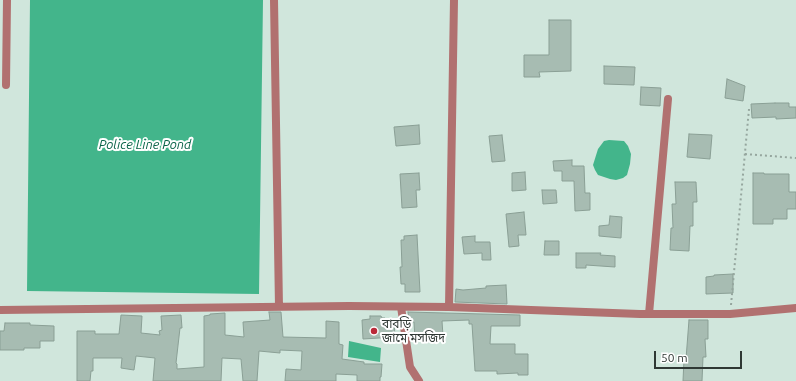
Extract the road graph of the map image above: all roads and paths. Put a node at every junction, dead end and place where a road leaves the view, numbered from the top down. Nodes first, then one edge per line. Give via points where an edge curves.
1 (7, 0) edge
2 (274, 0) edge
3 (454, 0) edge
4 (6, 85) dead end
5 (668, 99) dead end
6 (749, 109) dead end
7 (745, 154) junction
8 (796, 158) edge
9 (279, 307) junction
10 (401, 307) junction
11 (449, 307) junction
12 (796, 308) edge
13 (0, 310) edge
14 (649, 314) junction
15 (730, 314) junction
16 (418, 381) edge

1 - 4 street
2 - 9 street
3 - 11 street
5 - 14 street
6 - 7 path
7 - 8 path
7 - 15 path
9 - 10 street
9 - 13 street
10 - 11 street
10 - 16 street via 410,367
11 - 14 street
12 - 15 street
14 - 15 street

